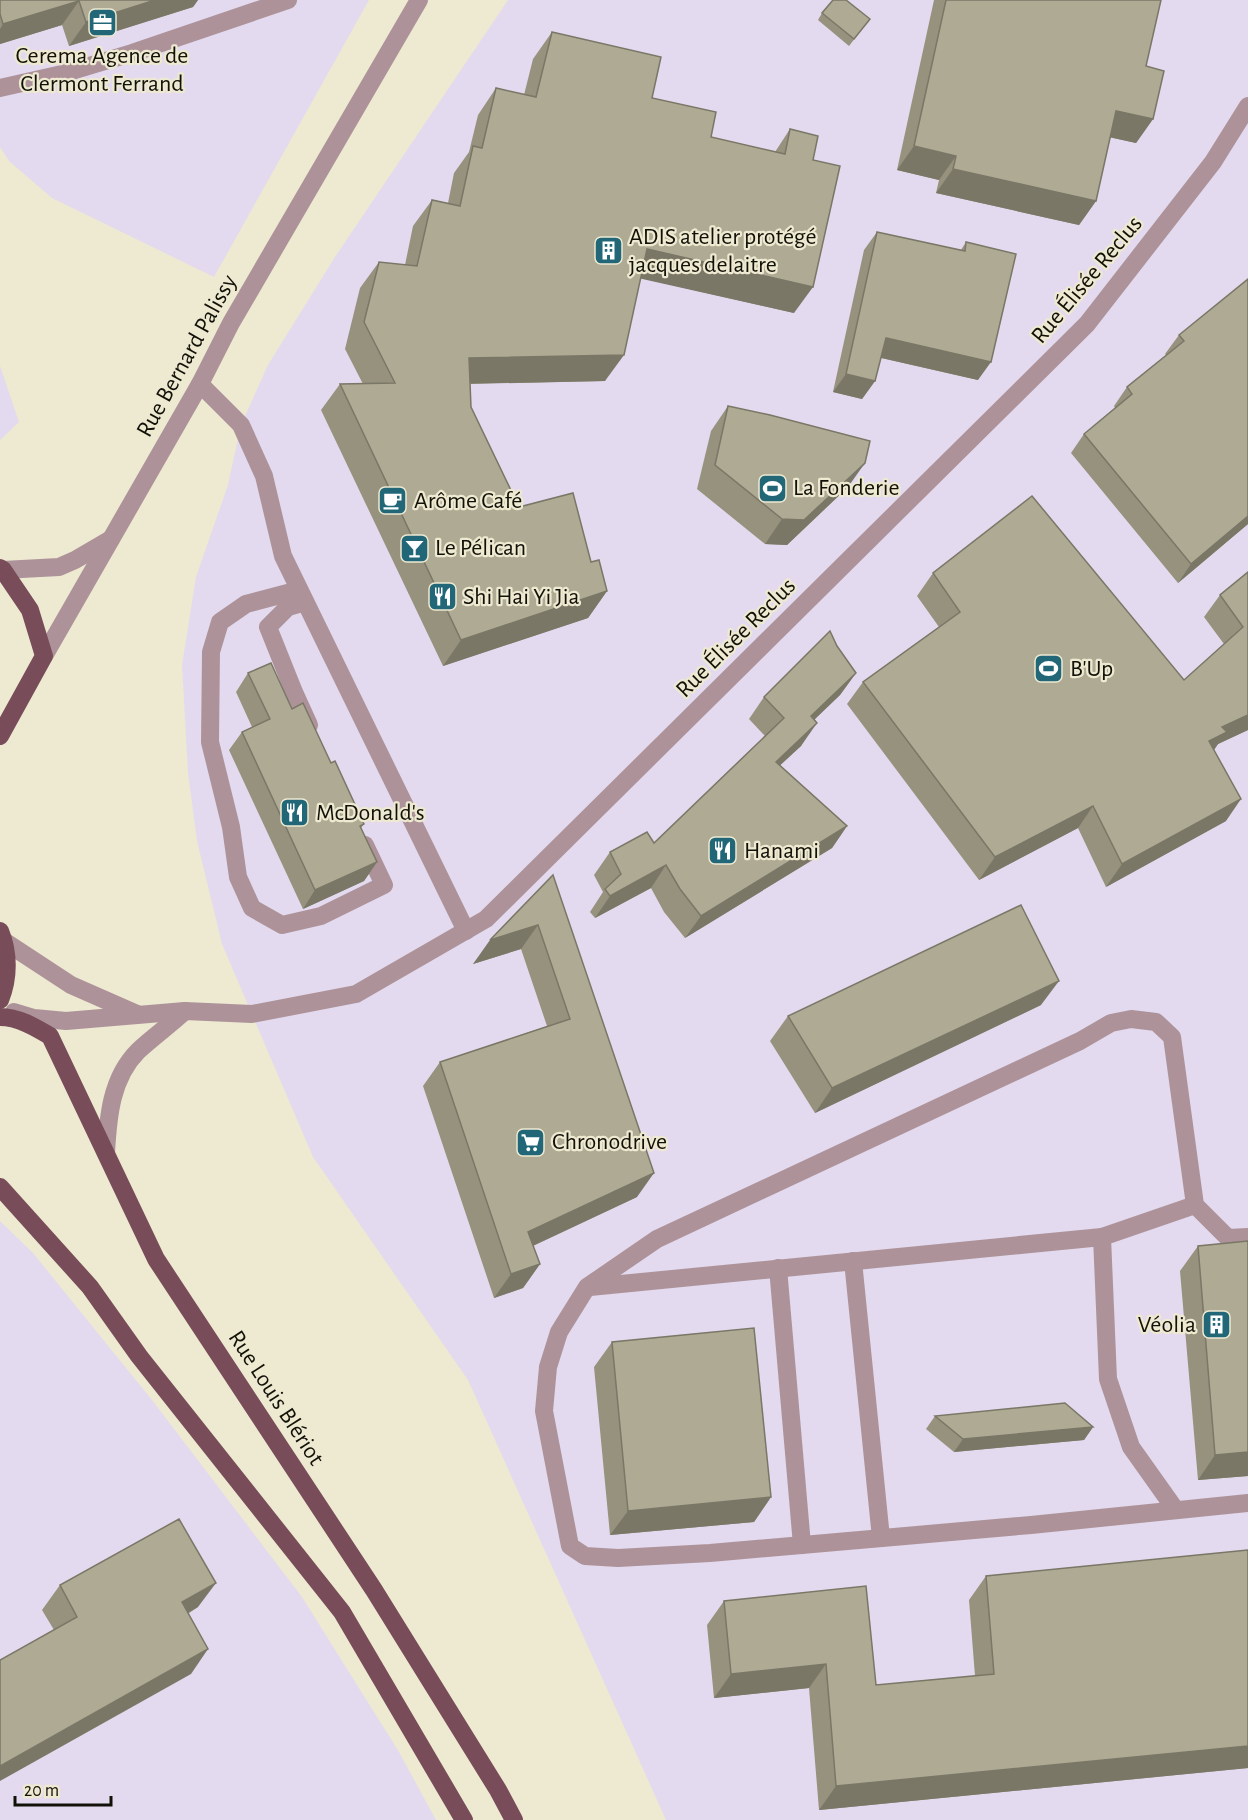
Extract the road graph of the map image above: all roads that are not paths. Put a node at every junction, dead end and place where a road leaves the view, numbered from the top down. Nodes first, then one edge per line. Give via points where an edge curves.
1 (288, 0) edge
2 (419, 0) edge
3 (0, 88) edge
4 (1248, 106) edge
5 (200, 384) junction
6 (112, 539) junction
7 (2, 569) edge
8 (302, 596) junction
9 (44, 656) junction
10 (0, 736) edge
11 (314, 736) edge
12 (360, 833) edge
13 (466, 931) junction
14 (2, 936) edge
15 (0, 1000) edge
16 (0, 1009) edge
17 (185, 1011) junction
18 (142, 1016) junction
19 (0, 1017) edge
20 (106, 1153) junction
21 (0, 1187) edge
22 (1195, 1205) junction
23 (1102, 1237) junction
24 (1248, 1237) edge
25 (853, 1261) junction
26 (778, 1268) junction
27 (587, 1287) junction
28 (1248, 1503) edge
29 (1175, 1509) junction
30 (881, 1538) junction
31 (802, 1545) junction
32 (464, 1820) edge
33 (514, 1820) edge

1 - 3 street via 132,53
2 - 5 street, Rue Bernard Palissy via 231,323
4 - 13 street, Rue Élisée Reclus via 1213,162 1087,324 486,919
5 - 6 street, Rue Bernard Palissy
5 - 8 street via 241,425 264,476 282,556
6 - 7 street via 59,567
6 - 9 street, Rue Bernard Palissy
7 - 9 main road via 30,610
8 - 11 street via 268,627
8 - 12 street via 246,604 220,622 212,652 210,741 231,828 238,877 252,908 282,925 321,916 384,885
8 - 13 street
9 - 10 main road, Rue Bernard Palissy
13 - 17 street, Rue Élisée Reclus via 356,994 252,1014
14 - 15 main road via 7,976
14 - 18 street via 71,985
16 - 18 street, Rue Élisée Reclus via 66,1021
17 - 18 street, Rue Élisée Reclus
17 - 20 street via 137,1053 124,1070 107,1122
19 - 20 main road, Rue Louis Blériot via 23,1022 50,1036
20 - 33 main road, Rue Louis Blériot via 156,1259 374,1590
21 - 32 main road via 90,1287 139,1356 342,1612
22 - 23 street
22 - 24 street via 1228,1238
22 - 27 street via 1172,1037 1156,1022 1131,1019 1112,1023 657,1239
23 - 25 street
23 - 29 street via 1108,1379 1131,1447
25 - 26 street
25 - 30 street
26 - 27 street
26 - 31 street
27 - 31 street via 559,1332 548,1367 544,1411 570,1546 585,1556 618,1558
28 - 29 street
29 - 30 street
30 - 31 street

